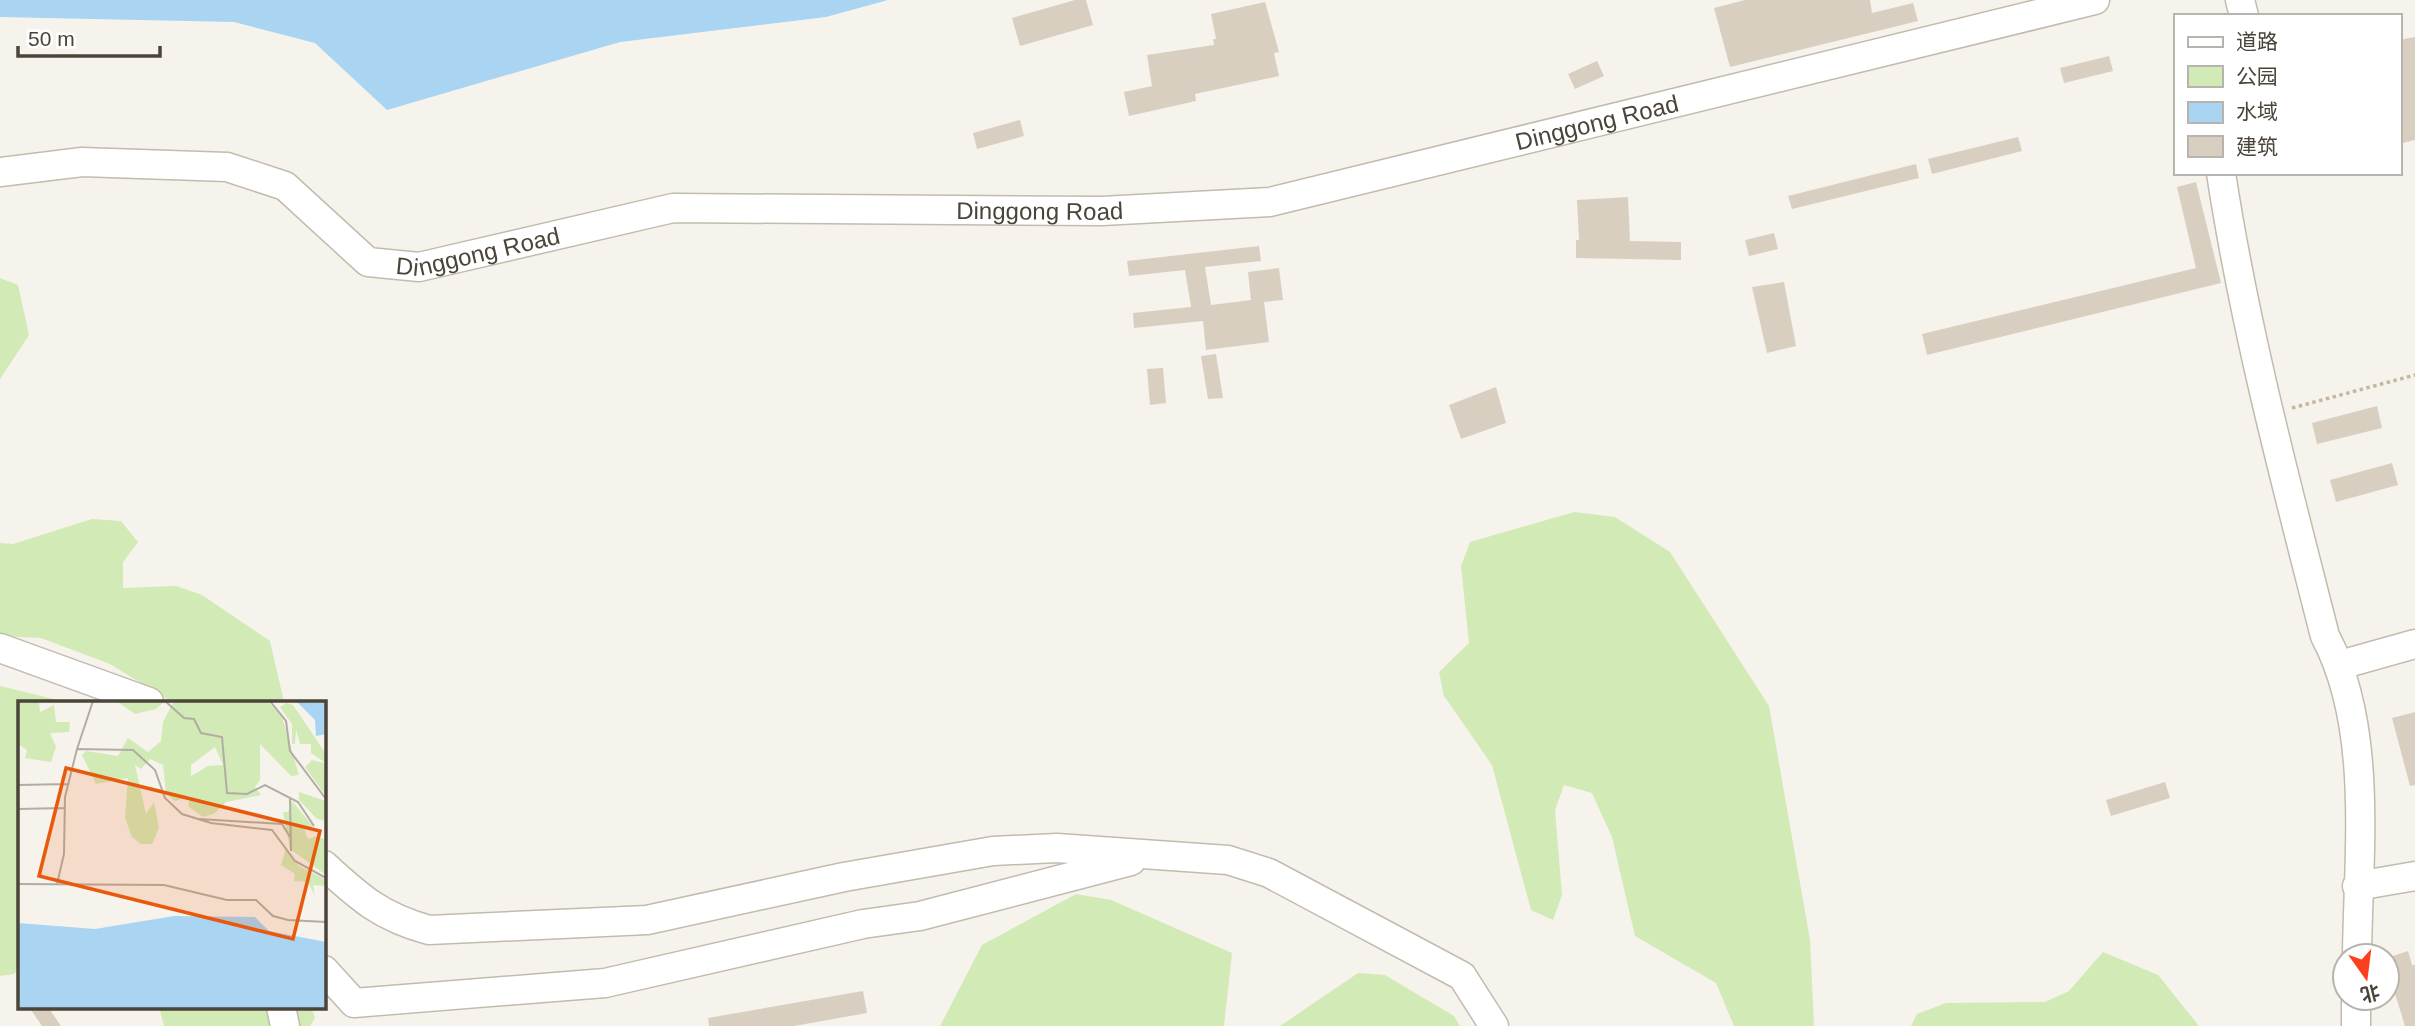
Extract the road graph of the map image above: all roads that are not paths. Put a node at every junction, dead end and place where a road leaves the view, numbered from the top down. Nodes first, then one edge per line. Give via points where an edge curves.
1 (2095, 0) edge
2 (0, 172) edge
3 (2221, 175) edge
4 (2415, 644) edge
5 (0, 648) edge
6 (2340, 665) junction
7 (146, 701) edge
8 (1153, 855) junction
9 (326, 867) edge
10 (2415, 876) edge
11 (2357, 886) junction
12 (2357, 942) edge
13 (326, 972) edge
14 (1493, 1026) edge

1 - 2 street, Dinggong Road via 1270,202 1102,211 673,208 419,267 368,262 285,186 228,167 82,162
3 - 6 street via 2269,414 2325,636
4 - 6 street
5 - 7 street
6 - 11 street via 2358,760
8 - 9 street via 1057,848 993,851 844,877 647,920 429,930 395,921
8 - 13 street via 920,916 863,924 605,983 354,1003
8 - 14 street via 1228,860 1269,873 1462,976
10 - 11 street
11 - 12 street

